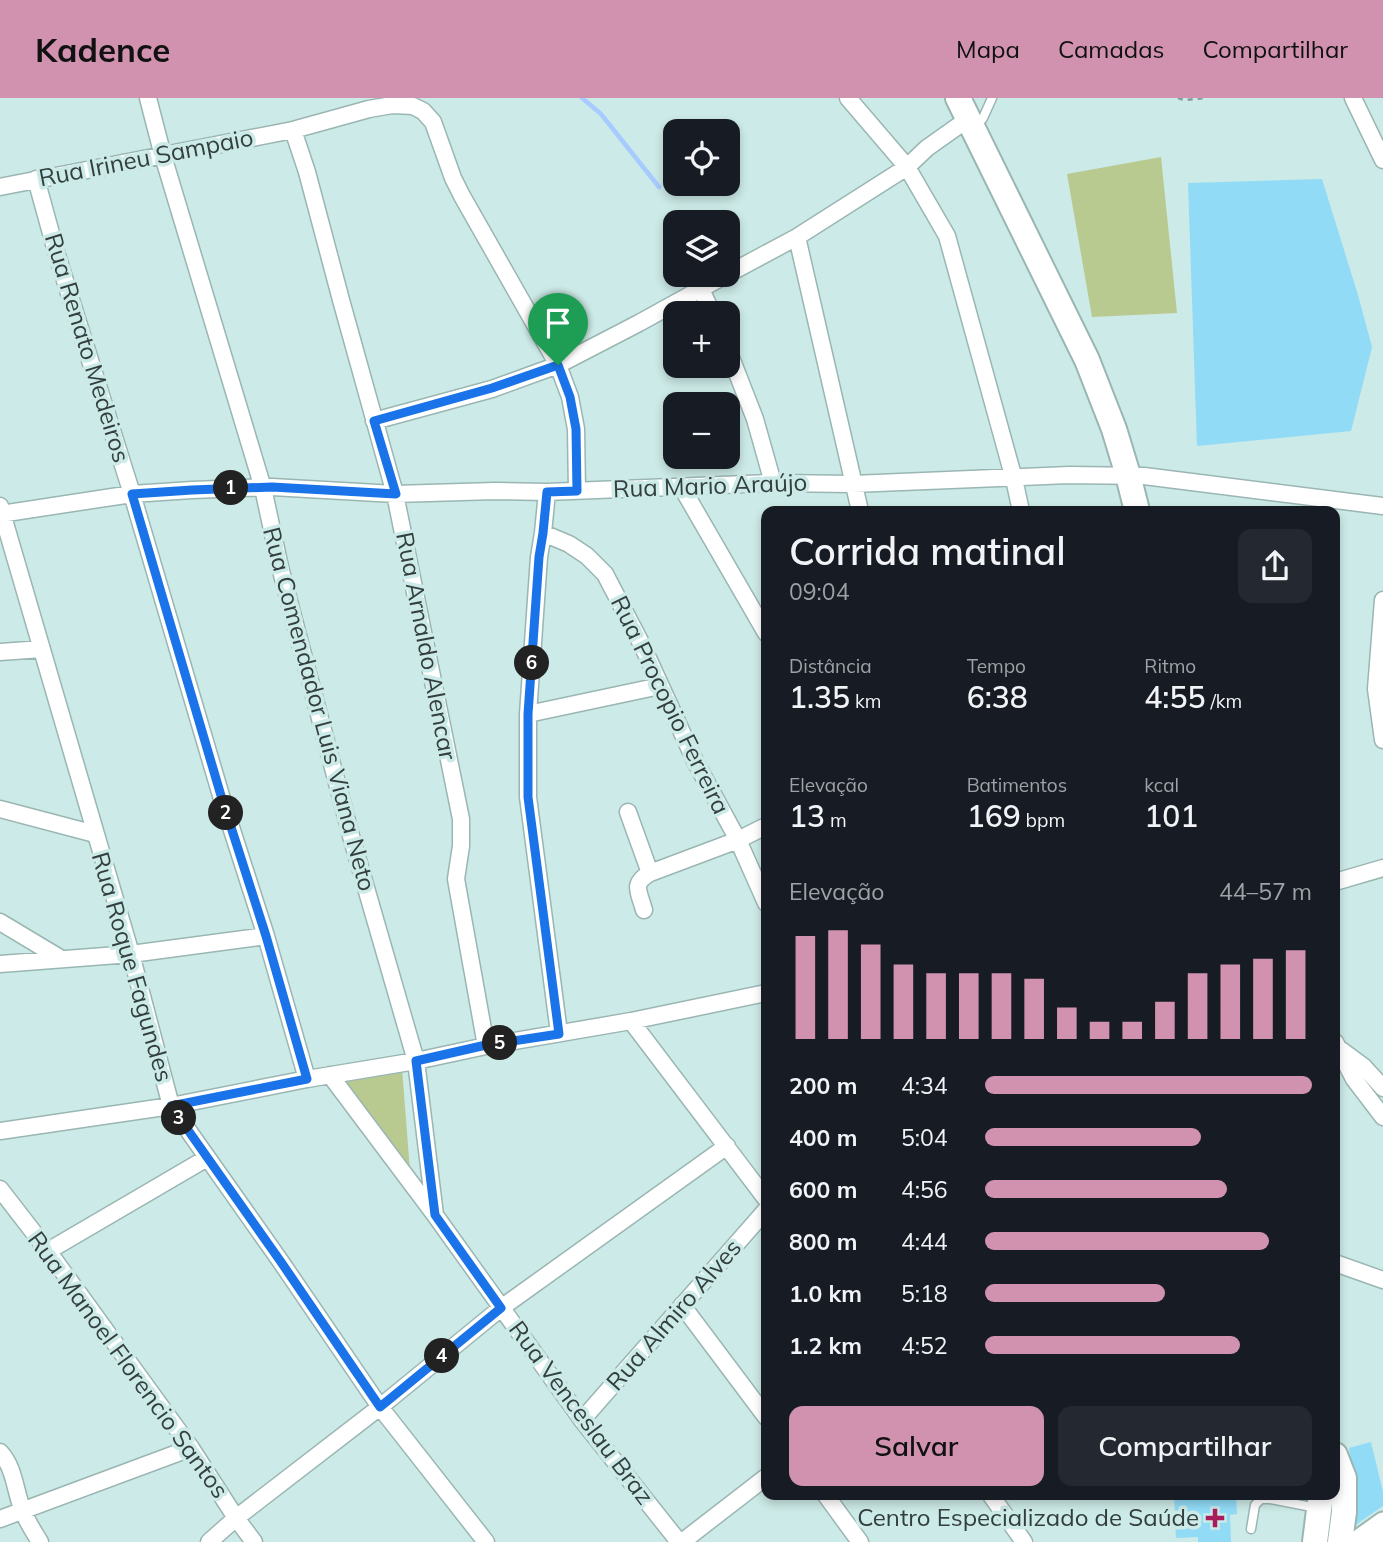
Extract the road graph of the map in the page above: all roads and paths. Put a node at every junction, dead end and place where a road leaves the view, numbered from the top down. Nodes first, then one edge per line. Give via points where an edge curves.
1 (148, 98) edge
2 (848, 98) edge
3 (992, 98) edge
4 (1178, 98) edge
5 (1206, 98) edge
6 (1353, 98) edge
7 (967, 116) edge
8 (293, 130) junction
9 (163, 156) junction
10 (1383, 160) edge
11 (907, 167) junction
12 (36, 179) junction
13 (0, 187) edge
14 (797, 237) junction
15 (740, 267) edge
16 (704, 287) edge
17 (701, 289) junction
18 (706, 301) edge
19 (558, 365) junction
20 (739, 378) edge
21 (374, 421) junction
22 (1128, 475) junction
23 (1014, 479) junction
24 (773, 483) junction
25 (853, 484) junction
26 (681, 486) junction
27 (263, 488) junction
28 (577, 491) junction
29 (547, 492) junction
30 (132, 494) junction
31 (396, 494) junction
32 (859, 506) edge
33 (1020, 506) edge
34 (1136, 506) edge
35 (1383, 506) edge
36 (1, 511) edge
37 (543, 533) junction
38 (1383, 600) edge
39 (761, 625) edge
40 (42, 649) junction
41 (0, 652) edge
42 (660, 686) junction
43 (528, 714) junction
44 (1383, 740) edge
45 (0, 809) edge
46 (628, 812) dead end
47 (761, 828) edge
48 (95, 834) junction
49 (738, 840) junction
50 (1383, 868) edge
51 (650, 873) junction
52 (1340, 881) edge
53 (761, 892) edge
54 (643, 910) dead end
55 (0, 922) edge
56 (266, 936) junction
57 (131, 954) junction
58 (60, 958) junction
59 (0, 964) edge
60 (761, 994) edge
61 (631, 1021) junction
62 (559, 1034) junction
63 (486, 1045) junction
64 (1340, 1048) edge
65 (1340, 1052) edge
66 (416, 1061) junction
67 (330, 1075) junction
68 (307, 1079) junction
69 (1383, 1088) edge
70 (171, 1106) junction
71 (1383, 1117) edge
72 (0, 1131) edge
73 (727, 1146) junction
74 (207, 1158) junction
75 (0, 1189) edge
76 (761, 1192) edge
77 (435, 1215) junction
78 (761, 1216) edge
79 (48, 1251) junction
80 (1340, 1265) edge
81 (1383, 1280) edge
82 (682, 1305) junction
83 (501, 1308) junction
84 (380, 1407) junction
85 (761, 1410) edge
86 (582, 1420) junction
87 (191, 1448) junction
88 (0, 1452) edge
89 (1340, 1468) edge
90 (761, 1481) edge
91 (829, 1500) edge
92 (994, 1500) edge
93 (1260, 1500) edge
94 (1290, 1500) edge
95 (1320, 1501) edge
96 (23, 1511) junction
97 (1344, 1512) junction
98 (236, 1518) junction
99 (0, 1519) edge
100 (1383, 1522) edge
101 (1251, 1529) dead end
102 (1348, 1541) edge
103 (40, 1542) edge
104 (209, 1542) edge
105 (254, 1542) edge
106 (486, 1542) edge
107 (681, 1542) edge
108 (860, 1542) edge
109 (1024, 1542) edge
110 (1315, 1542) edge

1 - 9 street, Rua Comendador Luis Viana Neto
2 - 11 street
3 - 7 lane via 983,118
4 - 5 path
6 - 10 street
7 - 11 street
7 - 22 main road via 1087,360
8 - 9 street, Rua Irineu Sampaio
8 - 19 street, Rua Irineu Sampaio via 392,105 413,106 429,116 462,196
8 - 21 street, Rua Arnaldo Alencar
9 - 12 street, Rua Irineu Sampaio
9 - 27 street, Rua Comendador Luis Viana Neto
11 - 14 street
11 - 23 street via 947,236
12 - 13 street, Rua Irineu Sampaio
12 - 30 street, Rua Renato Medeiros
14 - 15 street
14 - 25 street
16 - 17 street
17 - 18 street
17 - 19 street
19 - 21 street
19 - 28 street via 576,429
20 - 24 street
21 - 31 street, Rua Arnaldo Alencar
22 - 23 street, Rua Mario Araújo
22 - 34 main road
22 - 35 street, Rua Mario Araújo
23 - 25 street, Rua Mario Araújo
23 - 33 street
24 - 25 street, Rua Mario Araújo
24 - 26 street, Rua Mario Araújo
25 - 32 street
26 - 28 street, Rua Mario Araújo
26 - 39 street
27 - 30 street, Rua Mario Araújo
27 - 31 street, Rua Mario Araújo
27 - 66 street, Rua Comendador Luis Viana Neto via 348,822
28 - 29 street, Rua Mario Araújo
29 - 31 street, Rua Mario Araújo
29 - 37 street
30 - 36 street, Rua Mario Araújo
30 - 56 street, Rua Renato Medeiros
31 - 63 street, Rua Arnaldo Alencar via 461,819 456,878
36 - 40 street, Rua Roque Fagundes
37 - 42 street, Rua Procopio Ferreira via 569,544 605,574
37 - 43 street
38 - 44 street via 1376,689
40 - 41 street
40 - 48 street, Rua Roque Fagundes
42 - 43 street
42 - 49 street, Rua Procopio Ferreira
43 - 62 street via 528,797
45 - 48 street
46 - 51 street
47 - 49 street
48 - 57 street, Rua Roque Fagundes
49 - 51 street
49 - 53 street, Rua Procopio Ferreira
50 - 52 street
51 - 54 street via 638,881
55 - 58 street
56 - 57 street
56 - 68 street, Rua Renato Medeiros
57 - 58 street
57 - 70 street, Rua Roque Fagundes
58 - 59 street
60 - 61 street
61 - 62 street
61 - 73 street
62 - 63 street
63 - 66 street
64 - 69 street
65 - 71 street
66 - 67 street
66 - 77 street, Rua Comendador Luis Viana Neto
67 - 68 street
67 - 77 street, Rua Venceslau Braz
68 - 70 street
70 - 72 street
70 - 74 street, Rua Roque Fagundes
73 - 76 street
73 - 83 street
74 - 79 street
74 - 84 street, Rua Roque Fagundes
75 - 79 street, Rua Manoel Florencio Santos
77 - 83 street, Rua Venceslau Braz
78 - 82 street, Rua Almiro Alves
79 - 87 street, Rua Manoel Florencio Santos
80 - 81 street
82 - 85 street
82 - 86 street, Rua Almiro Alves
83 - 84 street
83 - 86 street, Rua Venceslau Braz
84 - 98 street
84 - 106 street, Rua Roque Fagundes
86 - 107 street, Rua Venceslau Braz
87 - 96 street
87 - 98 street, Rua Manoel Florencio Santos
88 - 96 street
89 - 97 main road
90 - 107 street
91 - 108 street
92 - 109 street
93 - 101 lane
94 - 95 lane
95 - 97 lane
95 - 110 main road
96 - 99 street
96 - 103 street
97 - 102 main road
98 - 104 street
98 - 105 street, Rua Manoel Florencio Santos
100 - 102 street

